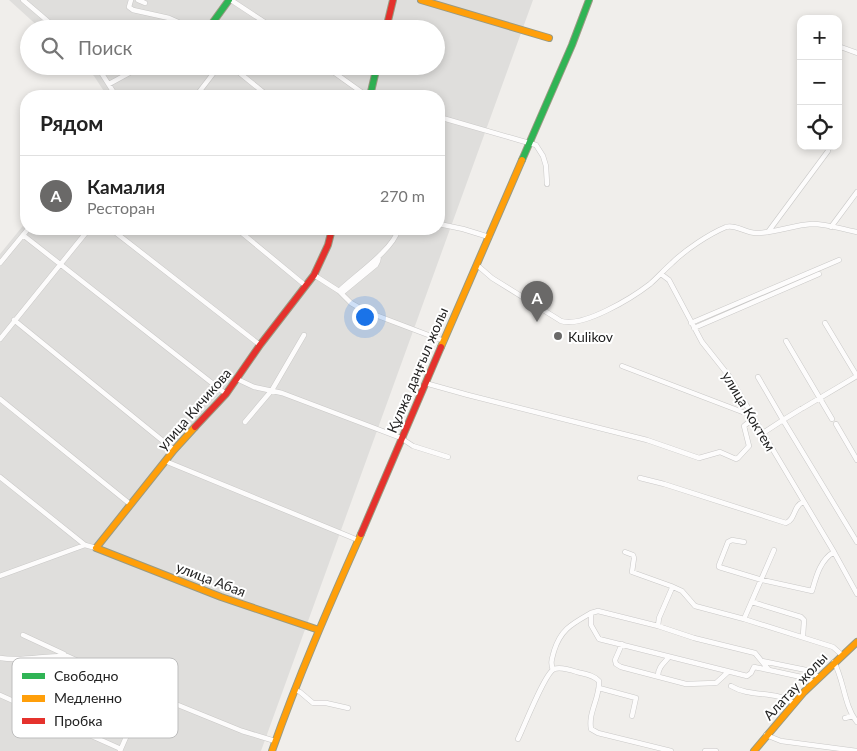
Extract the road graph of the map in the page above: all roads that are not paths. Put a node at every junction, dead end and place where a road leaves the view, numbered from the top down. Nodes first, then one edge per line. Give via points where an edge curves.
1 (23, 0) edge
2 (131, 0) edge
3 (138, 0) edge
4 (230, 0) edge
5 (393, 0) edge
6 (421, 0) edge
7 (588, 0) edge
8 (145, 3) dead end
9 (46, 20) edge
10 (174, 20) edge
11 (215, 20) edge
12 (261, 20) edge
13 (388, 20) edge
14 (549, 38) dead end
15 (842, 47) edge
16 (857, 53) edge
17 (103, 75) edge
18 (126, 75) edge
19 (212, 75) edge
20 (242, 75) edge
21 (338, 75) edge
22 (375, 75) edge
23 (109, 84) junction
24 (112, 90) edge
25 (201, 90) edge
26 (261, 90) edge
27 (360, 90) edge
28 (371, 90) edge
29 (445, 119) edge
30 (530, 143) junction
31 (828, 151) dead end
32 (546, 184) dead end
33 (857, 192) edge
34 (445, 225) edge
35 (831, 227) junction
36 (768, 232) junction
37 (857, 232) edge
38 (22, 235) edge
39 (24, 235) edge
40 (84, 235) edge
41 (119, 235) edge
42 (244, 235) edge
43 (330, 235) edge
44 (396, 235) edge
45 (489, 237) junction
46 (839, 260) dead end
47 (60, 262) junction
48 (0, 263) edge
49 (477, 265) junction
50 (661, 274) junction
51 (819, 274) dead end
52 (314, 276) junction
53 (306, 286) junction
54 (340, 292) junction
55 (14, 320) junction
56 (825, 323) dead end
57 (692, 326) junction
58 (304, 335) dead end
59 (0, 338) edge
60 (444, 340) junction
61 (786, 341) dead end
62 (260, 345) junction
63 (622, 366) dead end
64 (857, 376) edge
65 (758, 377) dead end
66 (237, 379) junction
67 (425, 383) junction
68 (272, 390) junction
69 (226, 394) junction
70 (820, 397) junction
71 (0, 399) edge
72 (754, 419) junction
73 (832, 419) dead end
74 (783, 420) junction
75 (245, 422) dead end
76 (836, 424) dead end
77 (763, 433) junction
78 (401, 438) junction
79 (174, 450) junction
80 (448, 457) dead end
81 (857, 460) edge
82 (165, 461) junction
83 (0, 477) edge
84 (640, 478) dead end
85 (803, 502) junction
86 (130, 504) junction
87 (358, 540) junction
88 (744, 542) dead end
89 (857, 542) edge
90 (85, 545) junction
91 (96, 548) junction
92 (774, 550) dead end
93 (625, 552) dead end
94 (834, 552) junction
95 (1, 574) edge
96 (762, 580) junction
97 (671, 586) junction
98 (857, 594) edge
99 (752, 602) junction
100 (591, 613) junction
101 (744, 620) junction
102 (658, 626) junction
103 (319, 630) junction
104 (23, 635) dead end
105 (803, 636) junction
106 (857, 643) edge
107 (622, 644) junction
108 (842, 655) junction
109 (67, 656) junction
110 (669, 657) junction
111 (40, 658) edge
112 (72, 658) edge
113 (762, 661) junction
114 (834, 662) junction
115 (553, 670) junction
116 (769, 670) junction
117 (728, 672) junction
118 (658, 676) junction
119 (818, 677) junction
120 (813, 682) junction
121 (731, 686) dead end
122 (599, 688) junction
123 (295, 690) junction
124 (0, 694) edge
125 (12, 699) edge
126 (794, 703) junction
127 (178, 705) edge
128 (348, 708) dead end
129 (632, 716) dead end
130 (853, 716) junction
131 (845, 718) dead end
132 (857, 722) edge
133 (766, 735) junction
134 (95, 738) edge
135 (125, 738) edge
136 (518, 739) dead end
137 (275, 741) junction
138 (120, 750) edge
139 (857, 750) edge
140 (272, 751) edge
141 (671, 751) edge
142 (705, 751) edge
143 (716, 751) edge
144 (754, 751) edge

1 - 9 street
2 - 10 street via 129,7 133,10
3 - 8 street
4 - 11 main road
4 - 12 street
5 - 13 main road
6 - 14 main road
7 - 30 main road, Құлжа даңғыл жолы
15 - 16 street
17 - 23 street
18 - 23 street
19 - 25 street
20 - 26 street
21 - 27 street
22 - 28 main road
23 - 24 street
29 - 30 street
30 - 32 street via 536,145 543,156
30 - 45 main road, Құлжа даңғыл жолы
31 - 36 street
33 - 35 street
34 - 45 street
35 - 36 street via 810,224
35 - 37 street
36 - 50 street via 754,233 730,226 681,255
38 - 48 street
39 - 47 street
40 - 47 street
41 - 62 street
42 - 53 street
43 - 52 main road, улица Кичикова
44 - 54 street via 379,256
45 - 49 main road, Құлжа даңғыл жолы
46 - 57 street
47 - 55 street
47 - 69 street
49 - 50 street via 492,278 566,322 580,321 605,312
49 - 60 main road, Құлжа даңғыл жолы
50 - 57 street, улица Коктем via 669,280
51 - 57 street
52 - 53 main road, улица Кичикова
52 - 54 street
53 - 62 main road, улица Кичикова
54 - 60 street via 366,311
55 - 59 street
55 - 79 street
56 - 64 street
57 - 72 street, улица Коктем via 730,376
58 - 68 street
60 - 67 main road, Құлжа даңғыл жолы
61 - 70 street
62 - 66 main road, улица Кичикова
63 - 72 street
64 - 70 street
65 - 74 street
66 - 68 street via 254,387
66 - 69 main road, улица Кичикова
67 - 72 street via 647,440 699,458 720,452 738,458 749,446 744,426
67 - 78 main road, Құлжа даңғыл жолы
68 - 75 street
68 - 78 street
69 - 79 main road, улица Кичикова
70 - 73 street
70 - 74 street
71 - 86 street
72 - 77 street, улица Коктем
74 - 77 street
74 - 89 street
76 - 81 street
77 - 85 street, улица Коктем
78 - 80 street via 414,446
78 - 87 main road, Құлжа даңғыл жолы
79 - 82 main road, улица Кичикова
82 - 86 main road, улица Кичикова
82 - 87 street
83 - 90 street
84 - 85 street via 786,523
85 - 94 street, улица Коктем
86 - 91 main road, улица Кичикова
87 - 103 main road, Құлжа даңғыл жолы
88 - 96 street via 728,542 719,566
90 - 91 street
90 - 95 street
91 - 103 main road, улица Абая via 221,597
92 - 96 street
93 - 97 street via 633,555 632,572
94 - 96 street via 826,557 812,592
94 - 98 street, улица Коктем
96 - 99 street
97 - 101 street via 682,591 695,606
97 - 102 street
99 - 101 street
99 - 105 street via 801,617 804,620
100 - 102 street via 598,611
100 - 107 street via 591,626 600,639
100 - 115 street via 565,628 550,663
101 - 105 street
102 - 113 street via 755,653
103 - 123 main road, Құлжа даңғыл жолы
104 - 109 street
105 - 108 street via 833,647
106 - 108 main road, Алатау жолы
107 - 110 street
107 - 118 street via 616,664
108 - 114 main road, Алатау жолы
109 - 111 street
109 - 112 street
110 - 117 street
110 - 118 street via 658,671
113 - 116 street
113 - 119 street via 811,670
114 - 119 main road, Алатау жолы
114 - 130 street
115 - 122 street via 559,668 596,678
115 - 136 street via 543,684
116 - 117 street via 754,667 747,676
116 - 120 street
117 - 118 street via 716,683 697,685
119 - 120 main road, Алатау жолы
120 - 126 main road, Алатау жолы
121 - 126 street via 738,690 781,696
122 - 129 street via 636,698
122 - 141 street via 590,719 591,729
123 - 128 street via 313,703
123 - 137 main road, Құлжа даңғыл жолы
124 - 125 street
126 - 133 main road, Алатау жолы
127 - 137 street
130 - 131 street
130 - 132 street
133 - 139 street via 781,741
133 - 144 main road, Алатау жолы
134 - 138 street
135 - 138 street
137 - 140 main road, Құлжа даңғыл жолы
142 - 143 street

